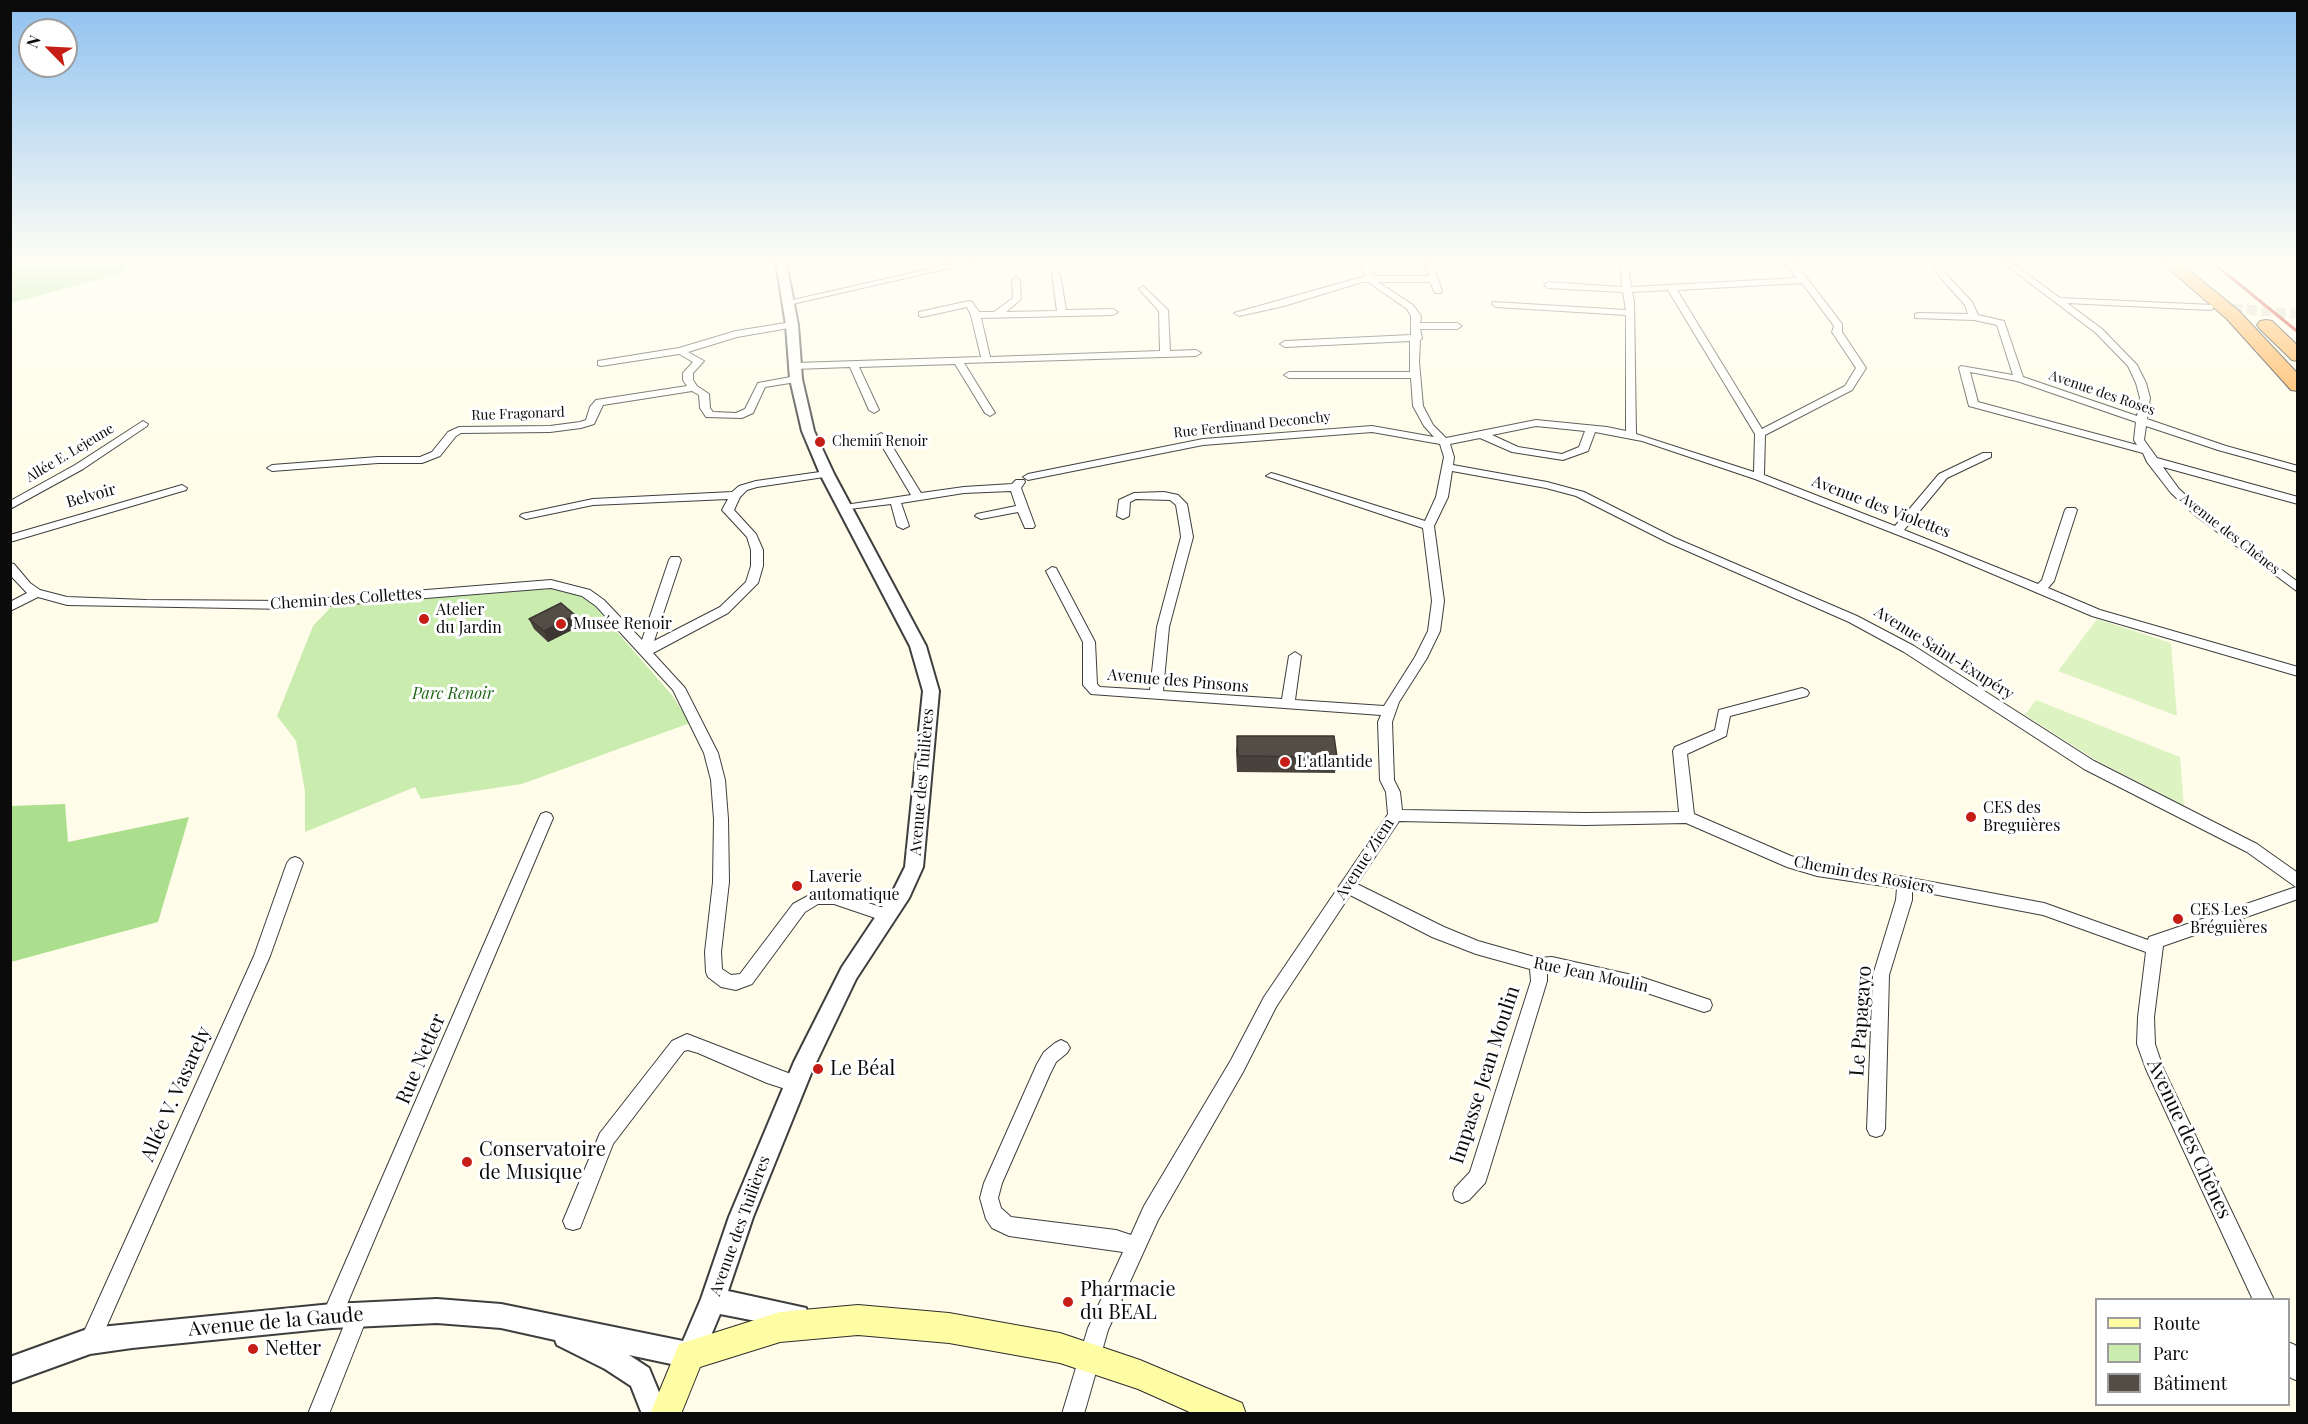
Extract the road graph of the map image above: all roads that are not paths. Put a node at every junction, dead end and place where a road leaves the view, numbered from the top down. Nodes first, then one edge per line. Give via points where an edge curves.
1 (771, 328) edge
2 (792, 328) edge
3 (979, 328) edge
4 (1164, 328) edge
5 (1417, 328) edge
6 (1629, 328) edge
7 (1696, 328) edge
8 (1838, 328) edge
9 (2003, 328) edge
10 (2094, 328) edge
11 (2245, 328) edge
12 (2269, 328) edge
13 (1417, 338) junction
14 (1285, 344) dead end
15 (680, 351) junction
16 (1165, 352) junction
17 (1196, 353) dead end
18 (2298, 356) edge
19 (986, 359) junction
20 (957, 360) junction
21 (600, 363) dead end
22 (853, 364) junction
23 (795, 373) junction
24 (1288, 375) dead end
25 (1415, 375) junction
26 (2019, 379) junction
27 (2298, 386) edge
28 (693, 388) junction
29 (874, 410) dead end
30 (990, 413) dead end
31 (2141, 421) junction
32 (143, 424) dead end
33 (1592, 428) junction
34 (1480, 434) junction
35 (1760, 434) junction
36 (1630, 435) junction
37 (881, 436) dead end
38 (1444, 442) junction
39 (2144, 450) junction
40 (1987, 455) dead end
41 (2151, 460) junction
42 (1449, 467) junction
43 (272, 468) dead end
44 (2298, 469) edge
45 (827, 474) junction
46 (1271, 476) dead end
47 (1759, 477) junction
48 (1021, 482) junction
49 (182, 488) dead end
50 (735, 495) junction
51 (918, 497) junction
52 (895, 501) junction
53 (2298, 501) edge
54 (10, 506) edge
55 (845, 508) junction
56 (1022, 508) junction
57 (2071, 510) dead end
58 (526, 516) dead end
59 (981, 516) dead end
60 (1123, 516) dead end
61 (903, 526) dead end
62 (1029, 526) dead end
63 (1428, 526) junction
64 (1897, 531) junction
65 (10, 538) edge
66 (675, 560) dead end
67 (10, 567) edge
68 (1052, 571) dead end
69 (2298, 588) edge
70 (2040, 590) junction
71 (36, 593) junction
72 (10, 607) edge
73 (644, 652) junction
74 (1295, 656) dead end
75 (2298, 672) edge
76 (1803, 693) dead end
77 (1156, 696) junction
78 (1288, 705) junction
79 (1388, 711) junction
80 (1395, 815) junction
81 (1687, 817) junction
82 (546, 818) dead end
83 (296, 863) dead end
84 (2298, 882) edge
85 (1905, 883) junction
86 (1348, 888) junction
87 (2298, 893) edge
88 (887, 916) junction
89 (2153, 948) junction
90 (1538, 965) junction
91 (1704, 1005) dead end
92 (1061, 1048) dead end
93 (795, 1084) junction
94 (1876, 1130) dead end
95 (1462, 1194) dead end
96 (573, 1221) dead end
97 (1134, 1246) junction
98 (2264, 1298) edge
99 (713, 1300) junction
100 (358, 1315) junction
101 (332, 1316) junction
102 (825, 1321) junction
103 (546, 1326) junction
104 (90, 1341) junction
105 (2290, 1354) edge
106 (690, 1355) junction
107 (1089, 1356) junction
108 (10, 1370) edge
109 (2298, 1371) edge
110 (318, 1413) edge
111 (656, 1413) edge
112 (665, 1413) edge
113 (1073, 1413) edge
114 (1231, 1413) edge

1 - 15 street
2 - 23 street, Avenue des Tuilières
3 - 19 street
4 - 16 street
5 - 13 street
6 - 36 street
7 - 35 street
8 - 35 street via 1861,368 1849,388
9 - 26 street
10 - 31 street, Avenue des Chênes via 2132,365 2145,398
11 - 27 highway
12 - 18 highway
13 - 14 street
13 - 25 street
15 - 21 street
15 - 28 street via 699,361 688,373
16 - 17 street
16 - 19 street
19 - 20 street
20 - 22 street
20 - 30 street
22 - 23 street
22 - 29 street
23 - 28 street via 761,386 749,411 738,416 710,415 704,394
23 - 45 street, Avenue des Tuilières via 808,431
24 - 25 street
25 - 38 street via 1418,406
26 - 31 street, Avenue des Roses
26 - 39 street, Avenue des Roses via 1964,368 1973,404
28 - 43 street, Rue Fragonard via 600,402 590,422 581,425 459,430 436,454 422,460 378,459
31 - 39 street, Avenue des Chênes via 2139,437
31 - 44 street, Avenue des Roses
32 - 54 street, Allée E. Lejeune via 79,467
33 - 34 street, Avenue des Violettes via 1536,423
33 - 34 street via 1584,449 1563,457 1516,450
33 - 36 street, Avenue des Violettes
34 - 38 street, Avenue des Violettes
35 - 47 street
36 - 47 street, Avenue des Violettes
37 - 51 street
38 - 42 street
38 - 48 street, Rue Ferdinand Deconchy via 1372,429 1203,442
39 - 41 street, Avenue des Chênes
40 - 64 street via 1943,476
41 - 53 street
41 - 69 street, Avenue des Chênes via 2192,508
42 - 63 street via 1442,497
42 - 84 street, Avenue Saint-Exupéry via 1580,494 1671,540 1853,619 1902,645 2089,765 2253,848
45 - 50 street via 756,484
45 - 55 street, Avenue des Tuilières
46 - 63 street
47 - 64 street, Avenue des Violettes
48 - 51 street, Rue Ferdinand Deconchy
48 - 56 street
49 - 65 street, Belvoir
50 - 58 street via 593,502
50 - 73 street via 728,510 752,536 758,550 752,583 724,610
51 - 52 street, Rue Ferdinand Deconchy
52 - 55 street, Rue Ferdinand Deconchy
52 - 61 street
55 - 88 street, Avenue des Tuilières via 918,646 931,691 914,867
56 - 59 street
56 - 62 street
57 - 70 street via 2048,581
60 - 77 street via 1125,500 1134,496 1174,497 1181,504 1186,529 1163,627
63 - 79 street, Avenue Ziem via 1437,591 1436,620 1428,645
64 - 70 street, Avenue des Violettes
66 - 73 street
67 - 71 street, Chemin des Collettes
68 - 77 street, Avenue des Pinsons via 1089,642 1090,685 1105,694
70 - 75 street, Avenue des Violettes via 2096,613
71 - 72 street
71 - 73 street, Chemin des Collettes via 67,601 112,603 289,604 551,584 593,597
73 - 88 street, Chemin des Collettes via 670,679 688,706 711,753 718,780 721,882 714,972 728,982 746,979 799,908 815,898 834,898
74 - 78 street
76 - 81 street via 1724,713 1721,733 1680,751
77 - 78 street, Avenue des Pinsons
78 - 79 street, Avenue des Pinsons
79 - 80 street, Avenue Ziem via 1384,732 1387,780 1393,792
80 - 81 street, Chemin des Rosiers
80 - 86 street, Avenue Ziem
81 - 85 street, Chemin des Rosiers via 1797,864
82 - 101 street, Rue Netter
83 - 104 street, Allée V. Vasarely via 262,956
85 - 89 street, Chemin des Rosiers via 2044,909
85 - 94 street, Le Papagayo via 1904,900 1881,975
86 - 90 street, Rue Jean Moulin via 1448,936
86 - 97 street, Avenue Ziem via 1270,1002
87 - 89 street via 2157,940
88 - 93 street, Avenue des Tuilières via 849,973
89 - 98 street, Avenue des Chênes via 2145,1027 2150,1056
90 - 91 street, Rue Jean Moulin via 1552,964 1641,984
90 - 95 street, Impasse Jean Moulin via 1539,981 1478,1177
92 - 97 street via 1042,1070 993,1183 989,1198 993,1212 1009,1226 1116,1240
93 - 96 street via 701,1046 687,1042 678,1046 606,1139
93 - 99 street, Avenue des Tuilières via 741,1217
97 - 107 street, Avenue Ziem
99 - 102 street
99 - 106 street, Avenue des Tuilières
100 - 101 street, Avenue de la Gaude
100 - 103 street, Avenue de la Gaude via 474,1312
100 - 110 street
101 - 104 street, Avenue de la Gaude
102 - 106 main road via 780,1327
102 - 107 main road via 949,1328
103 - 106 street, Avenue de la Gaude
103 - 111 street, Avenue de la Gaude via 640,1377
104 - 108 street, Avenue de la Gaude
105 - 109 street
106 - 112 main road
107 - 113 street, Avenue Ziem
107 - 114 main road

